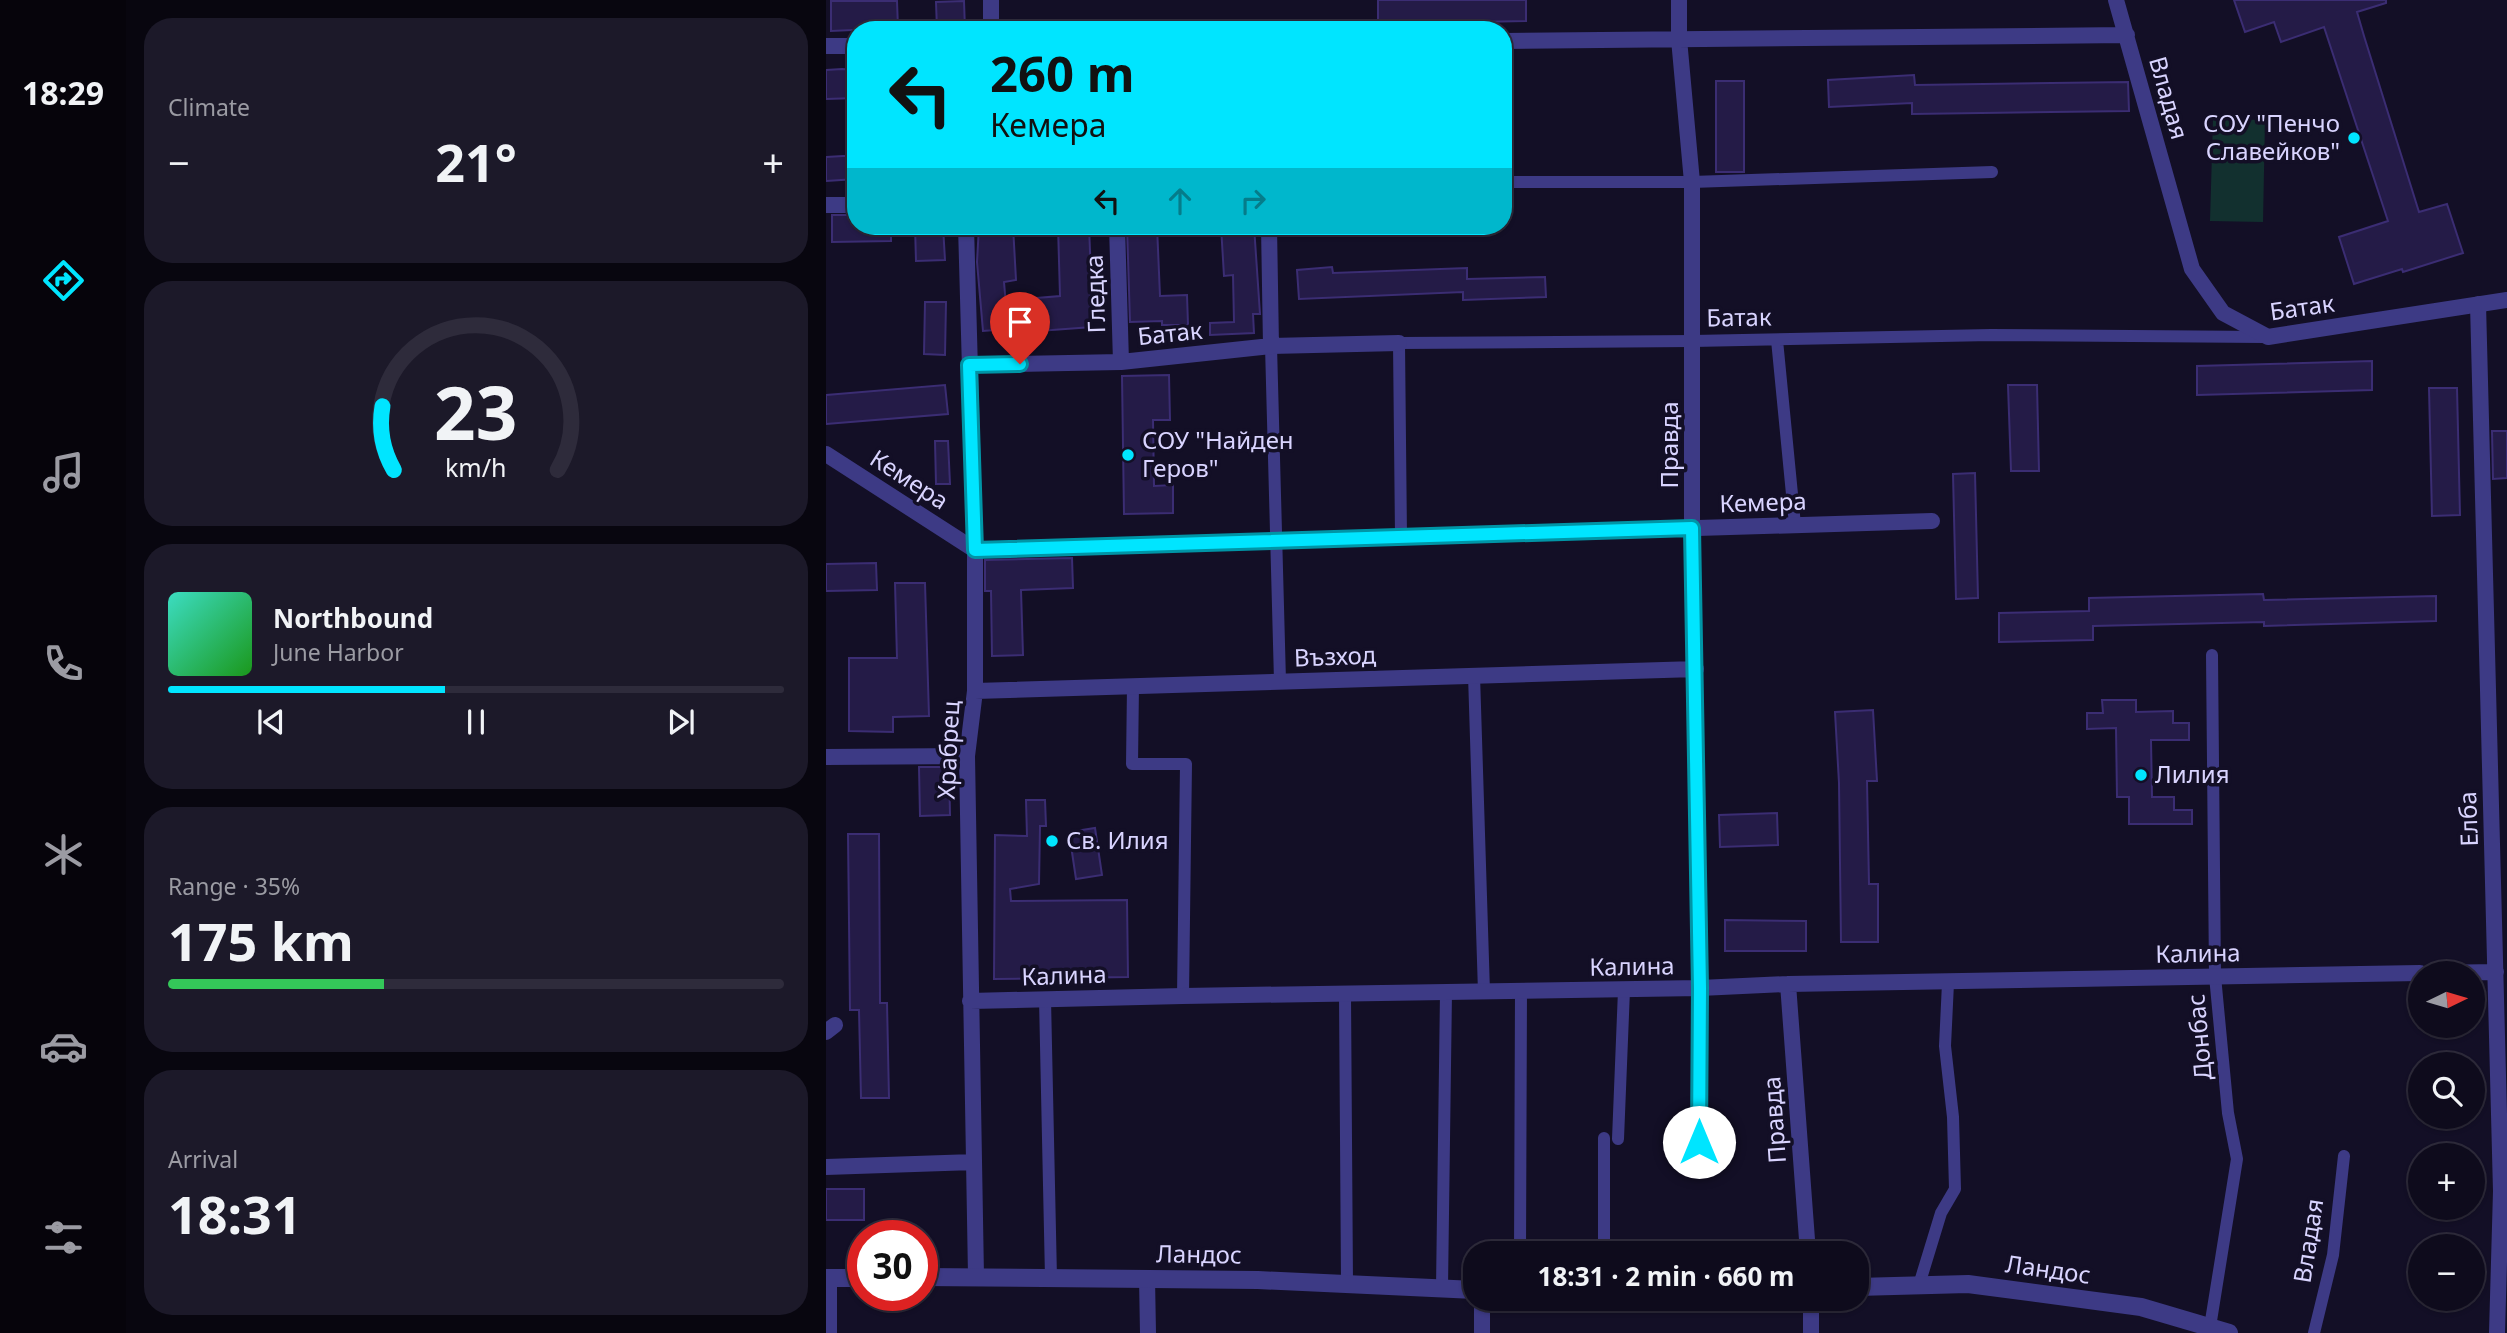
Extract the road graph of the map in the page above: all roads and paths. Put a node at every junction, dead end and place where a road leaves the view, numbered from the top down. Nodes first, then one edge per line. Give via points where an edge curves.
1 (990, 0) edge
2 (1679, 0) edge
3 (2116, 0) edge
4 (991, 21) edge
5 (2127, 35) junction
6 (1679, 38) junction
7 (1512, 41) edge
8 (826, 46) edge
9 (847, 46) edge
10 (1992, 172) dead end
11 (1512, 182) edge
12 (1692, 182) junction
13 (826, 205) edge
14 (847, 205) edge
15 (966, 235) edge
16 (1117, 235) edge
17 (1269, 235) edge
18 (2507, 300) edge
19 (2478, 304) junction
20 (2268, 337) junction
21 (1777, 340) junction
22 (1693, 341) junction
23 (1399, 343) junction
24 (1271, 346) junction
25 (1121, 362) junction
26 (969, 365) junction
27 (826, 454) edge
28 (1932, 521) dead end
29 (1796, 525) junction
30 (1692, 528) junction
31 (1401, 537) junction
32 (1277, 541) junction
33 (975, 550) junction
34 (2212, 655) dead end
35 (1696, 669) junction
36 (1474, 676) junction
37 (1280, 681) junction
38 (1133, 686) junction
39 (975, 691) junction
40 (967, 756) junction
41 (826, 757) edge
42 (2485, 972) edge
43 (2496, 972) junction
44 (2408, 973) edge
45 (2215, 976) junction
46 (1948, 983) junction
47 (1788, 984) junction
48 (1700, 988) junction
49 (1624, 990) junction
50 (1521, 991) junction
51 (1446, 992) junction
52 (1484, 992) junction
53 (1345, 994) junction
54 (1183, 996) junction
55 (1045, 999) junction
56 (970, 1001) junction
57 (1604, 1139) dead end
58 (1618, 1139) dead end
59 (1699, 1142) dead end
60 (2344, 1156) dead end
61 (974, 1163) junction
62 (826, 1167) edge
63 (2504, 1191) edge
64 (1520, 1241) edge
65 (1604, 1241) edge
66 (1807, 1241) edge
67 (976, 1276) junction
68 (938, 1277) edge
69 (828, 1278) edge
70 (847, 1278) edge
71 (1051, 1278) junction
72 (1147, 1278) junction
73 (1347, 1284) junction
74 (1919, 1285) junction
75 (1869, 1287) edge
76 (1441, 1288) junction
77 (1463, 1289) edge
78 (1482, 1311) edge
79 (1811, 1311) edge
80 (2210, 1327) junction
81 (829, 1333) edge
82 (1148, 1333) edge
83 (1482, 1333) edge
84 (1811, 1333) edge
85 (2229, 1333) edge
86 (2314, 1333) edge
87 (2497, 1333) edge

1 - 4 street
2 - 6 street, Правда
3 - 5 street, Владая
5 - 6 street
5 - 20 street, Владая via 2192,269 2223,313
6 - 7 street
6 - 12 street, Правда
8 - 9 street
10 - 12 street
11 - 12 street
12 - 22 street, Правда
13 - 14 street
15 - 26 street, Храбрец
16 - 25 street, Гледка
17 - 24 street
18 - 19 street, Батак
19 - 20 street, Батак
19 - 43 street, Елба
20 - 21 street, Батак via 1991,335
21 - 22 street, Батак
21 - 29 street
22 - 23 street, Батак
22 - 30 street, Правда
23 - 24 street, Батак
23 - 31 street
24 - 25 street, Батак
24 - 32 street
25 - 26 street, Батак
26 - 33 street, Храбрец
27 - 33 street, Кемера
28 - 29 street, Кемера
29 - 30 street, Кемера
30 - 31 street, Кемера
30 - 35 street, Правда
31 - 32 street, Кемера
32 - 33 street, Кемера
32 - 37 street
33 - 39 street, Храбрец
34 - 45 street, Донбас
35 - 36 street, Възход
35 - 48 street, Правда
36 - 37 street, Възход
36 - 52 street
37 - 38 street, Възход
38 - 39 street, Възход
38 - 54 street via 1132,764 1186,764
39 - 40 street, Храбрец
40 - 41 street
40 - 56 street, Храбрец
42 - 43 street
43 - 63 street, Елба
44 - 45 street, Калина
45 - 46 street, Калина
45 - 80 street, Донбас via 2237,1159
46 - 47 street, Калина
46 - 74 street via 1945,1046 1955,1189 1941,1213
47 - 48 street, Калина
47 - 66 street, Правда
48 - 49 street, Калина
48 - 59 street, Правда
49 - 50 street, Калина
49 - 58 street
50 - 52 street, Калина
50 - 64 street
51 - 52 street, Калина
51 - 53 street, Калина
51 - 76 street
53 - 54 street, Калина
53 - 73 street
54 - 55 street, Калина
55 - 56 street, Калина
55 - 71 street
56 - 61 street, Храбрец
57 - 65 street
60 - 86 street, Владая via 2333,1255
61 - 62 street
61 - 67 street, Храбрец
63 - 87 street, Елба
67 - 68 street, Ландос
67 - 71 street, Ландос
69 - 70 street
69 - 81 street
71 - 72 street, Ландос
72 - 73 street, Ландос
72 - 82 street
73 - 76 street, Ландос
74 - 75 street, Ландос
74 - 80 street, Ландос via 1968,1284 2141,1307
76 - 77 street, Ландос
78 - 83 street
79 - 84 street
80 - 85 street, Ландос

